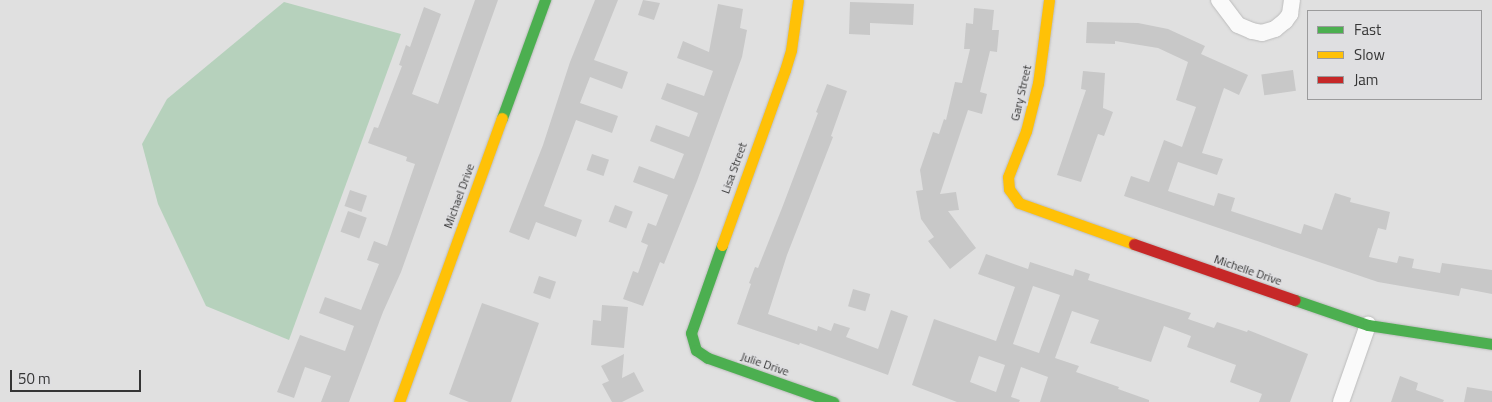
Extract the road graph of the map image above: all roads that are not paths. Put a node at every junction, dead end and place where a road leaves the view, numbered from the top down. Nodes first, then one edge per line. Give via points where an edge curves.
1 (545, 0) edge
2 (798, 0) edge
3 (1049, 0) edge
4 (1219, 0) edge
5 (1292, 0) edge
6 (1009, 188) joint
7 (1368, 325) junction
8 (694, 344) joint
9 (1492, 344) edge
10 (399, 402) edge
11 (833, 402) edge
12 (1341, 402) edge

1 - 10 street, Michael Drive
2 - 8 street, Lisa Street via 791,50 692,324
3 - 6 street, Gary Street via 1038,84 1026,131 1008,177
4 - 5 street via 1238,25 1262,33 1285,21 1290,14
6 - 7 street, Michelle Drive via 1014,199 1025,206
7 - 9 street, Michelle Drive
7 - 12 street
8 - 11 street, Julie Drive via 696,350 708,358

